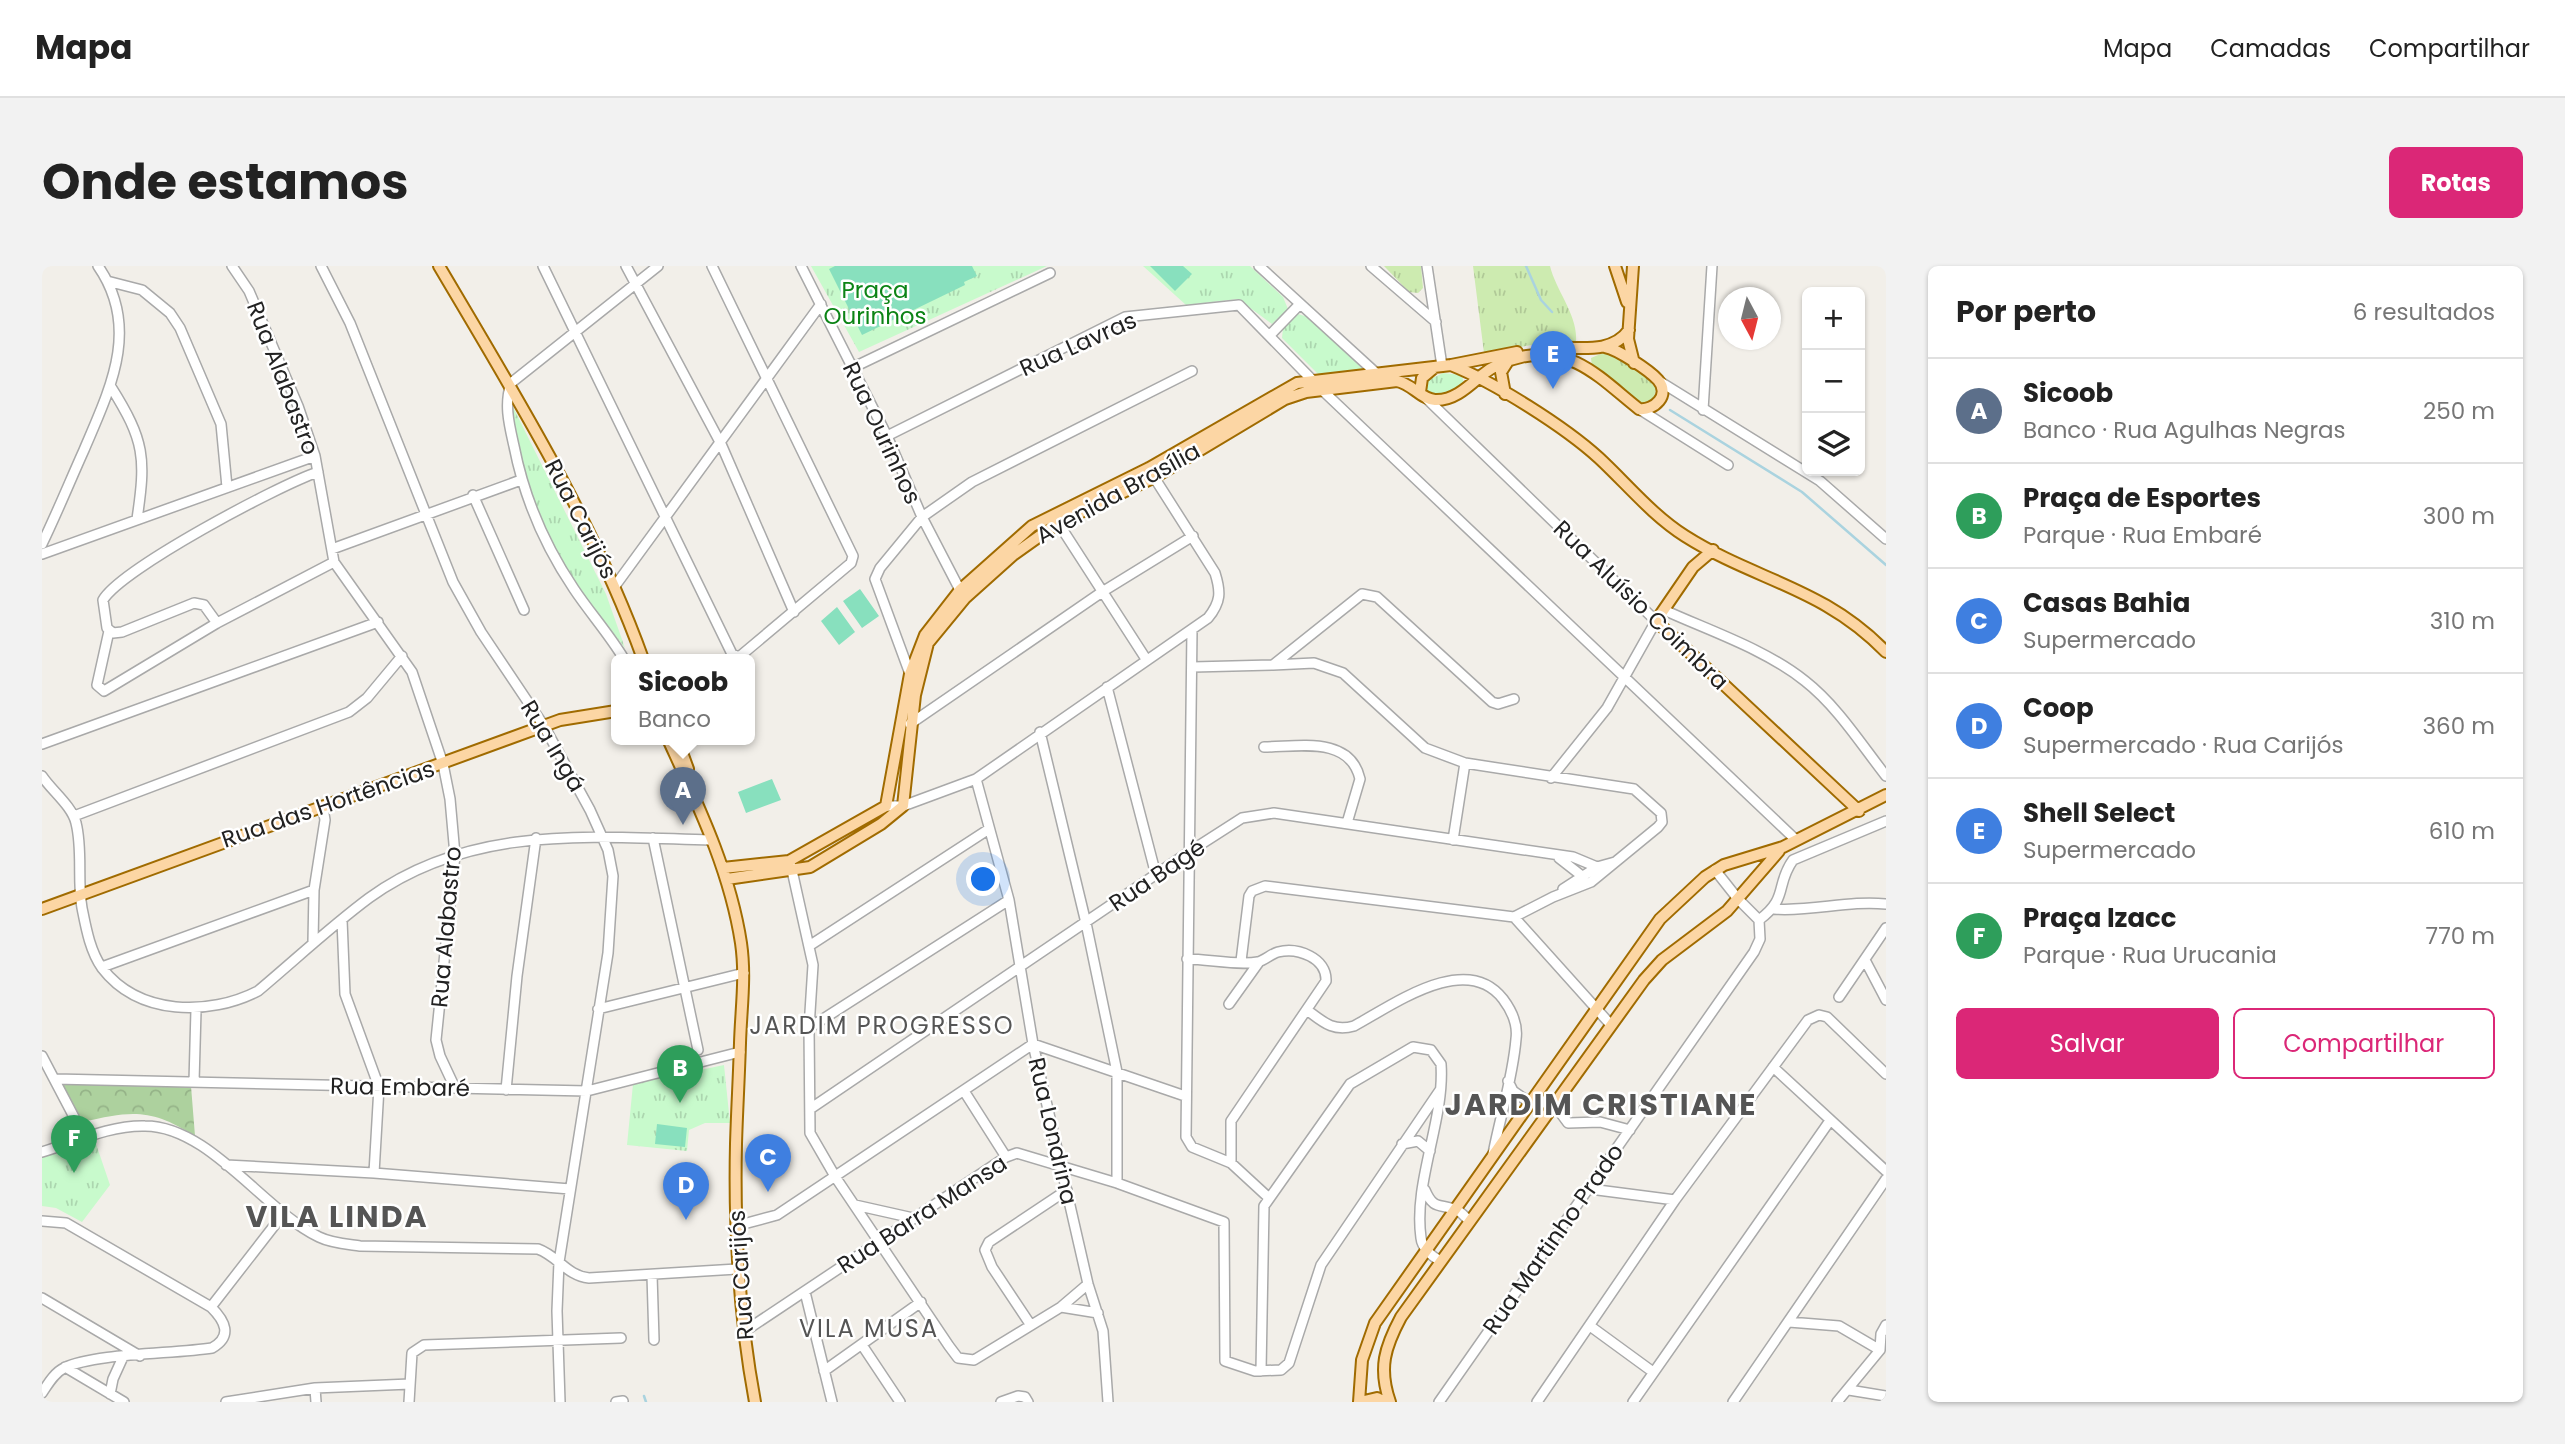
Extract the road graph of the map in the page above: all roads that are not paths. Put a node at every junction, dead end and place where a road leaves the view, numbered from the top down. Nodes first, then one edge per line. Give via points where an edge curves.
1 (98, 266) edge
2 (232, 266) edge
3 (321, 266) edge
4 (439, 266) edge
5 (543, 266) edge
6 (626, 266) edge
7 (658, 266) edge
8 (712, 266) edge
9 (802, 266) edge
10 (1259, 266) edge
11 (1371, 266) edge
12 (1427, 266) edge
13 (1615, 266) edge
14 (1633, 266) edge
15 (1712, 266) edge
16 (1050, 273) dead end
17 (107, 281) junction
18 (635, 285) junction
19 (1431, 295) junction
20 (1409, 300) junction
21 (821, 304) junction
22 (1300, 304) junction
23 (1629, 308) junction
24 (1436, 322) junction
25 (1629, 330) junction
26 (574, 333) junction
27 (1270, 335) junction
28 (1602, 347) junction
29 (1508, 361) junction
30 (1634, 363) junction
31 (1443, 366) junction
32 (852, 368) junction
33 (1192, 371) dead end
34 (1590, 371) junction
35 (1376, 373) junction
36 (767, 377) junction
37 (1478, 379) junction
38 (1659, 381) junction
39 (510, 383) junction
40 (1318, 385) junction
41 (111, 387) junction
42 (1336, 388) junction
43 (1505, 394) junction
44 (1423, 395) junction
45 (1334, 402) junction
46 (1639, 410) junction
47 (1703, 410) junction
48 (887, 436) junction
49 (721, 444) junction
50 (314, 456) junction
51 (1728, 465) dead end
52 (318, 472) junction
53 (1152, 473) junction
54 (521, 480) junction
55 (227, 487) junction
56 (473, 495) junction
57 (428, 514) junction
58 (666, 516) junction
59 (922, 517) junction
60 (1055, 518) junction
61 (137, 519) junction
62 (1193, 536) junction
63 (1689, 539) junction
64 (1886, 539) edge
65 (44, 540) edge
66 (59, 548) junction
67 (332, 549) junction
68 (1713, 550) junction
69 (42, 554) edge
70 (334, 562) junction
71 (1693, 567) junction
72 (615, 586) junction
73 (1102, 592) junction
74 (962, 594) junction
75 (524, 610) dead end
76 (1664, 610) junction
77 (794, 612) junction
78 (1656, 621) junction
79 (379, 622) junction
80 (217, 623) junction
81 (1192, 629) junction
82 (109, 631) junction
83 (1886, 652) edge
84 (621, 654) edge
85 (641, 654) edge
86 (732, 654) edge
87 (746, 654) edge
88 (402, 656) junction
89 (1146, 659) junction
90 (1273, 665) junction
91 (1193, 667) junction
92 (910, 674) junction
93 (1624, 679) junction
94 (1107, 687) junction
95 (915, 695) junction
96 (1514, 699) dead end
97 (928, 710) junction
98 (611, 712) edge
99 (914, 721) junction
100 (544, 726) junction
101 (900, 730) junction
102 (1040, 732) junction
103 (43, 742) edge
104 (671, 745) edge
105 (680, 745) edge
106 (1264, 747) dead end
107 (443, 764) junction
108 (1465, 764) junction
109 (1886, 776) edge
110 (1551, 778) junction
111 (688, 779) junction
112 (976, 779) junction
113 (44, 780) edge
114 (1886, 795) edge
115 (886, 806) junction
116 (903, 806) junction
117 (323, 808) junction
118 (1859, 811) junction
119 (74, 816) junction
120 (1886, 821) edge
121 (1347, 823) junction
122 (989, 829) junction
123 (604, 837) junction
124 (536, 838) junction
125 (653, 838) junction
126 (710, 839) junction
127 (1796, 839) junction
128 (1453, 840) junction
129 (1783, 847) junction
130 (1189, 852) junction
131 (455, 855) junction
132 (1554, 855) junction
133 (1619, 861) junction
134 (791, 866) junction
135 (1597, 867) junction
136 (1715, 870) junction
137 (725, 874) junction
138 (1156, 875) junction
139 (1583, 876) junction
140 (314, 890) junction
141 (80, 893) junction
142 (1553, 897) junction
143 (1738, 900) junction
144 (1009, 901) junction
145 (1886, 904) edge
146 (42, 909) edge
147 (1774, 909) junction
148 (1514, 917) junction
149 (342, 920) junction
150 (1759, 920) junction
151 (1086, 923) junction
152 (1886, 928) edge
153 (313, 942) junction
154 (809, 946) junction
155 (1866, 957) junction
156 (1187, 958) junction
157 (1241, 961) junction
158 (1259, 962) junction
159 (102, 967) junction
160 (1018, 970) junction
161 (744, 972) junction
162 (682, 988) junction
163 (1839, 997) dead end
164 (1886, 1000) edge
165 (1229, 1004) dead end
166 (598, 1009) junction
167 (1597, 1009) junction
168 (196, 1010) junction
169 (1307, 1010) junction
170 (1611, 1025) junction
171 (808, 1028) junction
172 (1033, 1044) junction
173 (698, 1050) dead end
174 (740, 1052) junction
175 (42, 1055) edge
176 (1773, 1067) junction
177 (1117, 1072) junction
178 (1886, 1074) edge
179 (55, 1079) junction
180 (1508, 1081) junction
181 (194, 1082) junction
182 (379, 1087) junction
183 (456, 1088) junction
184 (506, 1090) junction
185 (1440, 1090) junction
186 (587, 1091) junction
187 (964, 1091) junction
188 (1185, 1096) junction
189 (1529, 1102) junction
190 (1554, 1104) junction
191 (810, 1109) junction
192 (1829, 1122) junction
193 (1415, 1127) junction
194 (1630, 1130) junction
195 (1433, 1133) junction
196 (85, 1138) junction
197 (1402, 1144) junction
198 (1430, 1151) junction
199 (42, 1152) edge
200 (1493, 1155) junction
201 (1006, 1157) junction
202 (1231, 1163) junction
203 (225, 1165) junction
204 (1061, 1165) junction
205 (1886, 1171) edge
206 (374, 1173) junction
207 (836, 1178) junction
208 (1886, 1179) edge
209 (1117, 1183) junction
210 (1424, 1188) junction
211 (570, 1189) junction
212 (1590, 1189) junction
213 (1067, 1190) junction
214 (1269, 1198) junction
215 (1675, 1200) junction
216 (855, 1205) junction
217 (1456, 1209) junction
218 (284, 1213) junction
219 (913, 1218) junction
220 (42, 1222) edge
221 (1470, 1222) junction
222 (736, 1226) junction
223 (880, 1240) junction
224 (1426, 1249) junction
225 (1441, 1261) junction
226 (559, 1262) junction
227 (737, 1269) junction
228 (652, 1275) junction
229 (1088, 1284) junction
230 (805, 1292) junction
231 (42, 1298) edge
232 (921, 1302) junction
233 (211, 1307) junction
234 (1061, 1307) junction
235 (1098, 1313) junction
236 (1789, 1322) junction
237 (1030, 1324) junction
238 (1590, 1325) junction
239 (1886, 1325) edge
240 (742, 1333) junction
241 (621, 1338) dead end
242 (654, 1340) dead end
243 (557, 1342) junction
244 (862, 1345) junction
245 (1883, 1349) edge
246 (140, 1356) junction
247 (123, 1357) junction
248 (65, 1367) junction
249 (824, 1371) junction
250 (1261, 1371) junction
251 (1653, 1372) junction
252 (410, 1384) junction
253 (314, 1388) junction
254 (1849, 1390) junction
255 (42, 1393) edge
256 (110, 1394) junction
257 (1886, 1396) edge
258 (624, 1401) edge
259 (124, 1402) edge
260 (226, 1402) edge
261 (316, 1402) edge
262 (409, 1402) edge
263 (560, 1402) edge
264 (616, 1402) edge
265 (755, 1402) edge
266 (832, 1402) edge
267 (900, 1402) edge
268 (1001, 1402) edge
269 (1028, 1402) edge
270 (1108, 1402) edge
271 (1360, 1402) edge
272 (1388, 1402) edge
273 (1438, 1402) edge
274 (1537, 1402) edge
275 (1633, 1402) edge
276 (1733, 1402) edge
277 (1837, 1402) edge

1 - 17 street
2 - 50 street, Rua Alabastro via 248,291 293,393
3 - 57 street, Rua Ingá via 350,323
4 - 39 main road, Rua Carijós
5 - 26 street
6 - 18 street
7 - 18 street
8 - 36 street
9 - 21 street, Rua Ourinhos
10 - 22 street
11 - 20 street
12 - 19 street
13 - 23 main road
14 - 23 main road
15 - 47 street
16 - 32 street
17 - 41 street via 119,313 121,337
17 - 55 street via 142,290 170,313 180,328 221,424
18 - 26 street
18 - 49 street
19 - 20 street
19 - 24 street
20 - 24 street
21 - 32 street, Rua Ourinhos
21 - 36 street
22 - 27 street
22 - 35 street
23 - 25 main road
24 - 31 street
25 - 28 main road via 1618,342
25 - 30 main road
26 - 39 street
26 - 58 street
27 - 40 street, Rua Lavras
27 - 48 street, Rua Lavras via 1235,304 1135,314
28 - 30 main road
28 - 31 main road, Avenida Brasília via 1546,348
28 - 34 main road via 1590,354
29 - 34 main road, Avenida Brasília via 1552,354
29 - 37 main road, Avenida Brasília
29 - 43 main road via 1501,376
30 - 38 main road
31 - 35 main road, Avenida Brasília
31 - 37 main road
31 - 44 main road via 1422,378
32 - 48 street, Rua Ourinhos
33 - 59 street via 972,482
34 - 46 main road, Avenida Brasília
35 - 40 main road, Avenida Brasília
36 - 49 street
36 - 77 street via 853,556 851,563
37 - 43 main road
37 - 44 main road, Avenida Brasília via 1445,399
38 - 46 main road via 1662,396 1658,404
38 - 47 street
39 - 54 street, Rua Carijós via 507,412
39 - 72 main road, Rua Carijós
40 - 42 main road, Avenida Brasília
40 - 45 street, Rua Lavras
40 - 53 main road, Avenida Brasília via 1281,390
41 - 61 street via 133,423 144,461
41 - 65 street
42 - 44 main road, Avenida Brasília via 1397,381
42 - 45 street
43 - 63 main road via 1593,453
44 - 78 street, Rua Aluísio Coimbra
45 - 93 street, Rua Lavras
46 - 51 street
47 - 64 street via 1820,481
48 - 59 street, Rua Ourinhos
49 - 58 street
49 - 77 street
50 - 52 street, Rua Alabastro
50 - 55 street
52 - 67 street, Rua Alabastro
52 - 82 street via 265,495 124,578 103,600
53 - 60 main road, Avenida Brasília
53 - 62 street
54 - 56 street
54 - 84 street, Rua Carijós via 542,532 573,588
55 - 61 street
56 - 57 street
56 - 75 street
57 - 67 street
57 - 100 street, Rua Ingá via 464,602
58 - 72 street
58 - 86 street
59 - 74 street, Rua Ourinhos
59 - 92 street via 876,579
60 - 73 street
60 - 74 main road, Avenida Brasília via 1032,526
61 - 66 street
62 - 73 street
62 - 81 street via 1220,590 1218,607
63 - 68 main road
63 - 71 main road
65 - 66 street
66 - 69 street
67 - 70 street, Rua Alabastro
68 - 71 main road
68 - 83 main road via 1818,598 1859,626
70 - 79 street, Rua Alabastro
70 - 80 street
71 - 76 main road
72 - 85 main road, Rua Carijós
73 - 89 street
73 - 97 street
74 - 92 main road, Avenida Brasília via 925,635
74 - 95 main road, Avenida Brasília via 928,643
76 - 78 main road
76 - 109 street via 1783,666 1804,681 1838,715
77 - 87 street
78 - 93 street
78 - 118 main road, Rua Aluísio Coimbra
79 - 88 street, Rua Alabastro
79 - 103 street
80 - 82 street via 204,605 194,603 122,632
80 - 82 street via 109,691 99,689
81 - 89 street
81 - 91 street
88 - 107 street, Rua Alabastro via 412,672
88 - 119 street via 349,712
89 - 94 street
90 - 91 street
90 - 96 street via 1354,597 1371,595 1492,702
90 - 108 street via 1314,663 1343,673 1425,748
91 - 130 street
92 - 101 main road, Avenida Brasília
93 - 110 street via 1602,716
93 - 127 street, Rua Lavras
94 - 102 street
94 - 138 street
95 - 97 street
95 - 99 main road, Avenida Brasília
97 - 99 street
98 - 100 main road, Rua das Hortências
99 - 101 street
99 - 116 main road, Avenida Brasília
100 - 107 main road, Rua das Hortências
100 - 123 street, Rua Ingá
101 - 115 main road, Avenida Brasília
102 - 112 street
102 - 151 street
104 - 111 main road, Rua Carijós
105 - 111 main road, Rua Carijós
106 - 121 street via 1325,746 1350,759 1360,779
107 - 117 main road, Rua das Hortências
107 - 131 street, Rua Alabastro
108 - 110 street
108 - 128 street
110 - 133 street via 1634,789 1661,813 1658,827
111 - 126 main road, Rua Carijós
112 - 116 street
112 - 122 street, Rua Londrina
113 - 119 street
114 - 118 main road
115 - 116 street
115 - 134 main road
116 - 134 main road via 810,867
117 - 140 street
117 - 141 main road, Rua das Hortências
118 - 127 main road
119 - 141 street
120 - 147 street via 1793,860
121 - 128 street, Rua Bagé
121 - 130 street, Rua Bagé via 1274,813 1251,815
122 - 144 street, Rua Londrina
122 - 154 street
123 - 124 street
123 - 125 street
123 - 166 street, Rua Ingá via 613,876 612,912
124 - 131 street
124 - 184 street
125 - 126 street
125 - 162 street
126 - 137 main road, Rua Carijós
127 - 129 main road
128 - 132 street, Rua Bagé
129 - 136 main road
129 - 143 main road
130 - 138 street, Rua Bagé
130 - 156 street
131 - 149 street via 371,897
131 - 183 street, Rua Alabastro via 436,1040
132 - 135 street, Rua Bagé
132 - 139 street, Rua Bagé
133 - 135 street
133 - 142 street via 1591,882
134 - 137 main road
134 - 154 street
135 - 139 street
136 - 143 street
136 - 167 main road via 1660,919
137 - 161 main road, Rua Carijós
138 - 151 street, Rua Bagé
139 - 142 street
140 - 153 street
140 - 159 street
141 - 146 main road, Rua das Hortências
141 - 159 street via 92,950
142 - 148 street
143 - 150 street
143 - 170 main road via 1661,960
144 - 160 street, Rua Londrina
144 - 171 street
145 - 147 street via 1854,901 1808,910
147 - 150 street
148 - 157 street via 1265,886 1249,896
148 - 167 street
149 - 153 street
149 - 182 street via 345,994
150 - 194 street, Rua Martinho Prado via 1760,939 1754,952
151 - 160 street, Rua Bagé
151 - 177 street
152 - 155 street
153 - 168 street via 258,991
154 - 171 street via 813,965
155 - 163 street
155 - 164 street
156 - 157 street
156 - 188 street
157 - 158 street
158 - 165 street
158 - 169 street via 1293,951 1321,964 1326,981
159 - 168 street via 115,981 151,1002
160 - 172 street, Rua Londrina
160 - 191 street, Rua Bagé
161 - 162 street
161 - 174 main road, Rua Carijós
162 - 166 street
162 - 173 street
166 - 186 street, Rua Ingá
167 - 170 street
167 - 189 main road
168 - 181 street
169 - 180 street via 1341,1029 1436,983 1458,979 1482,984 1501,997 1514,1020 1516,1040
169 - 202 street via 1231,1121
170 - 190 main road
171 - 191 street
172 - 177 street
172 - 187 street
172 - 204 street, Rua Londrina
174 - 186 street, Rua Embaré
174 - 222 main road, Rua Carijós
175 - 179 street
176 - 178 street via 1803,1025 1815,1016 1827,1017
176 - 192 street
176 - 215 street
177 - 188 street
177 - 209 street
179 - 181 street, Rua Embaré
179 - 196 street
180 - 189 street via 1513,1091
180 - 200 street
181 - 182 street, Rua Embaré
182 - 183 street, Rua Embaré
182 - 206 street
183 - 184 street, Rua Embaré
184 - 186 street, Rua Embaré
185 - 193 street
185 - 195 street
185 - 214 street via 1441,1064 1437,1055 1423,1046 1360,1075
186 - 211 street, Rua Ingá
187 - 201 street
187 - 207 street
188 - 202 street via 1188,1143
189 - 200 main road
190 - 194 street via 1568,1123 1600,1122
190 - 221 main road
191 - 207 street via 810,1133
192 - 205 street
192 - 251 street
193 - 195 street
193 - 197 street
194 - 212 street, Rua Martinho Prado
195 - 198 street
196 - 199 street
196 - 203 street via 120,1128 162,1128 192,1140
197 - 198 street via 1418,1141
197 - 250 street via 1321,1265 1286,1367
198 - 210 street
200 - 217 main road
201 - 204 street, Rua Barra Mansa via 1017,1153
201 - 219 street, Rua Barra Mansa
202 - 214 street
203 - 206 street
203 - 218 street
204 - 209 street, Rua Barra Mansa
204 - 213 street, Rua Londrina
206 - 211 street
207 - 216 street
207 - 222 street via 768,1219
208 - 236 street
209 - 250 street, Rua Barra Mansa via 1223,1222 1225,1361
210 - 217 street via 1433,1203
210 - 224 street via 1421,1240
211 - 226 street, Rua Ingá
212 - 215 street
212 - 273 street, Rua Martinho Prado
213 - 229 street, Rua Londrina
213 - 237 street via 989,1242 985,1250
214 - 250 street via 1262,1213
215 - 238 street
216 - 219 street
216 - 223 street
217 - 221 street
217 - 224 main road
218 - 226 street via 335,1242 538,1249
218 - 233 street
219 - 223 street, Rua Barra Mansa
220 - 233 street via 66,1223
221 - 225 main road
222 - 227 main road, Rua Carijós
223 - 230 street, Rua Barra Mansa
223 - 232 street
224 - 225 street
224 - 271 main road via 1369,1335
225 - 272 main road via 1388,1341 1382,1371
226 - 228 street via 582,1277
226 - 243 street, Rua Ingá
227 - 228 street
227 - 240 main road, Rua Carijós
228 - 242 street
229 - 234 street
229 - 235 street, Rua Londrina
230 - 240 street, Rua Barra Mansa
230 - 249 street
231 - 246 street
232 - 237 street via 958,1358 974,1360
232 - 244 street
233 - 246 street via 225,1325 221,1343 212,1348
234 - 235 street
234 - 237 street
235 - 270 street, Rua Londrina via 1105,1343
236 - 245 street via 1839,1326
236 - 276 street
238 - 251 street
238 - 274 street
239 - 245 street via 1881,1334
240 - 265 main road, Rua Carijós
241 - 243 street
243 - 252 street via 417,1347 412,1353
243 - 263 street, Rua Ingá
244 - 249 street
244 - 267 street
245 - 254 street
246 - 247 street
247 - 248 street
247 - 256 street
248 - 255 street
248 - 256 street
249 - 266 street
251 - 275 street
252 - 253 street
252 - 262 street
253 - 260 street
253 - 261 street
254 - 257 street
254 - 277 street
256 - 259 street
258 - 264 street
268 - 269 street via 1018,1396
271 - 272 main road via 1377,1398

